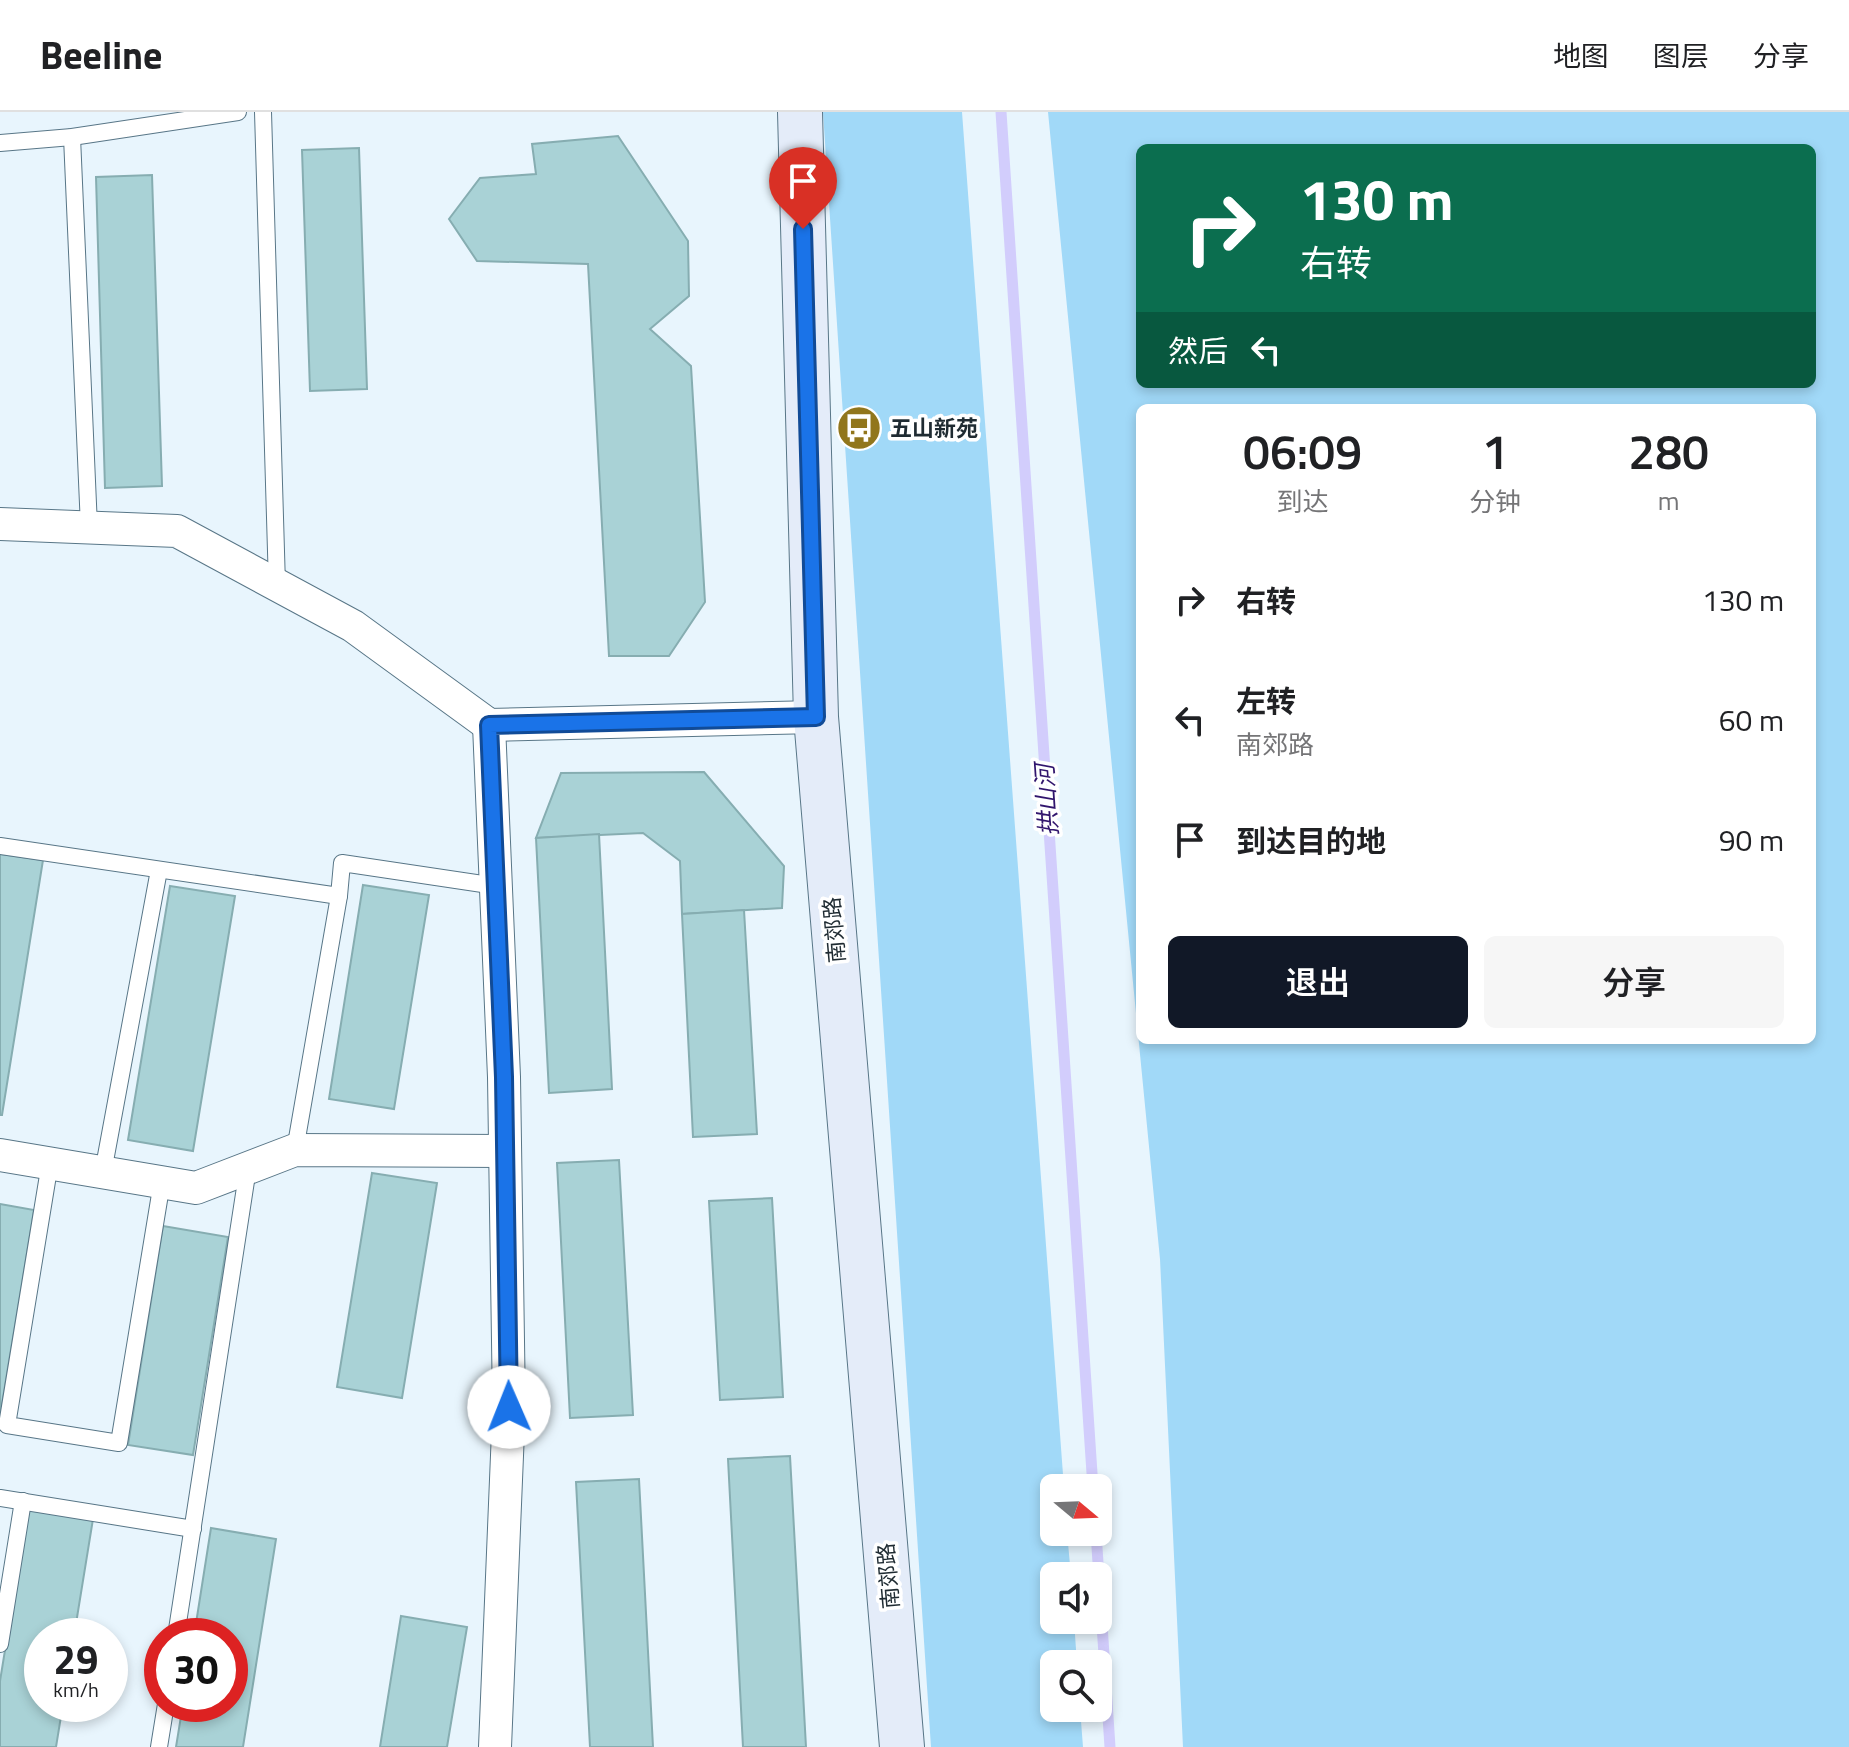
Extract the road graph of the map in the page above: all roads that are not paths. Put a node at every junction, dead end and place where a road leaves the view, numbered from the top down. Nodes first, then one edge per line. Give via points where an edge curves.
1 (238, 112) edge
2 (263, 112) edge
3 (800, 112) edge
4 (72, 137) junction
5 (0, 143) edge
6 (0, 524) edge
7 (89, 527) junction
8 (277, 585) junction
9 (816, 717) junction
10 (489, 725) junction
11 (0, 846) edge
12 (159, 870) junction
13 (496, 886) junction
14 (339, 896) junction
15 (295, 1150) junction
16 (505, 1151) junction
17 (0, 1155) edge
18 (50, 1163) junction
19 (248, 1168) junction
20 (103, 1172) junction
21 (162, 1182) junction
22 (0, 1498) edge
23 (23, 1501) junction
24 (193, 1529) junction
25 (179, 1618) edge
26 (0, 1644) edge
27 (163, 1722) edge
28 (159, 1747) edge
29 (495, 1747) edge
30 (902, 1747) edge

1 - 4 lane
2 - 8 lane
3 - 9 street, 南郊路
4 - 5 lane
4 - 7 lane
6 - 7 street
7 - 8 street via 177,531
8 - 10 street via 353,626
9 - 10 street
9 - 30 street, 南郊路
10 - 13 street
11 - 12 lane
12 - 14 lane
12 - 20 lane
13 - 14 lane via 342,863
13 - 16 street
14 - 15 lane
15 - 16 street
15 - 19 street
16 - 29 street via 509,1407
17 - 18 street
18 - 20 street
18 - 21 lane via 7,1425 119,1443
19 - 21 street via 196,1188
19 - 24 lane
20 - 21 street
22 - 23 lane
23 - 24 lane
23 - 26 lane
24 - 25 lane
27 - 28 lane

